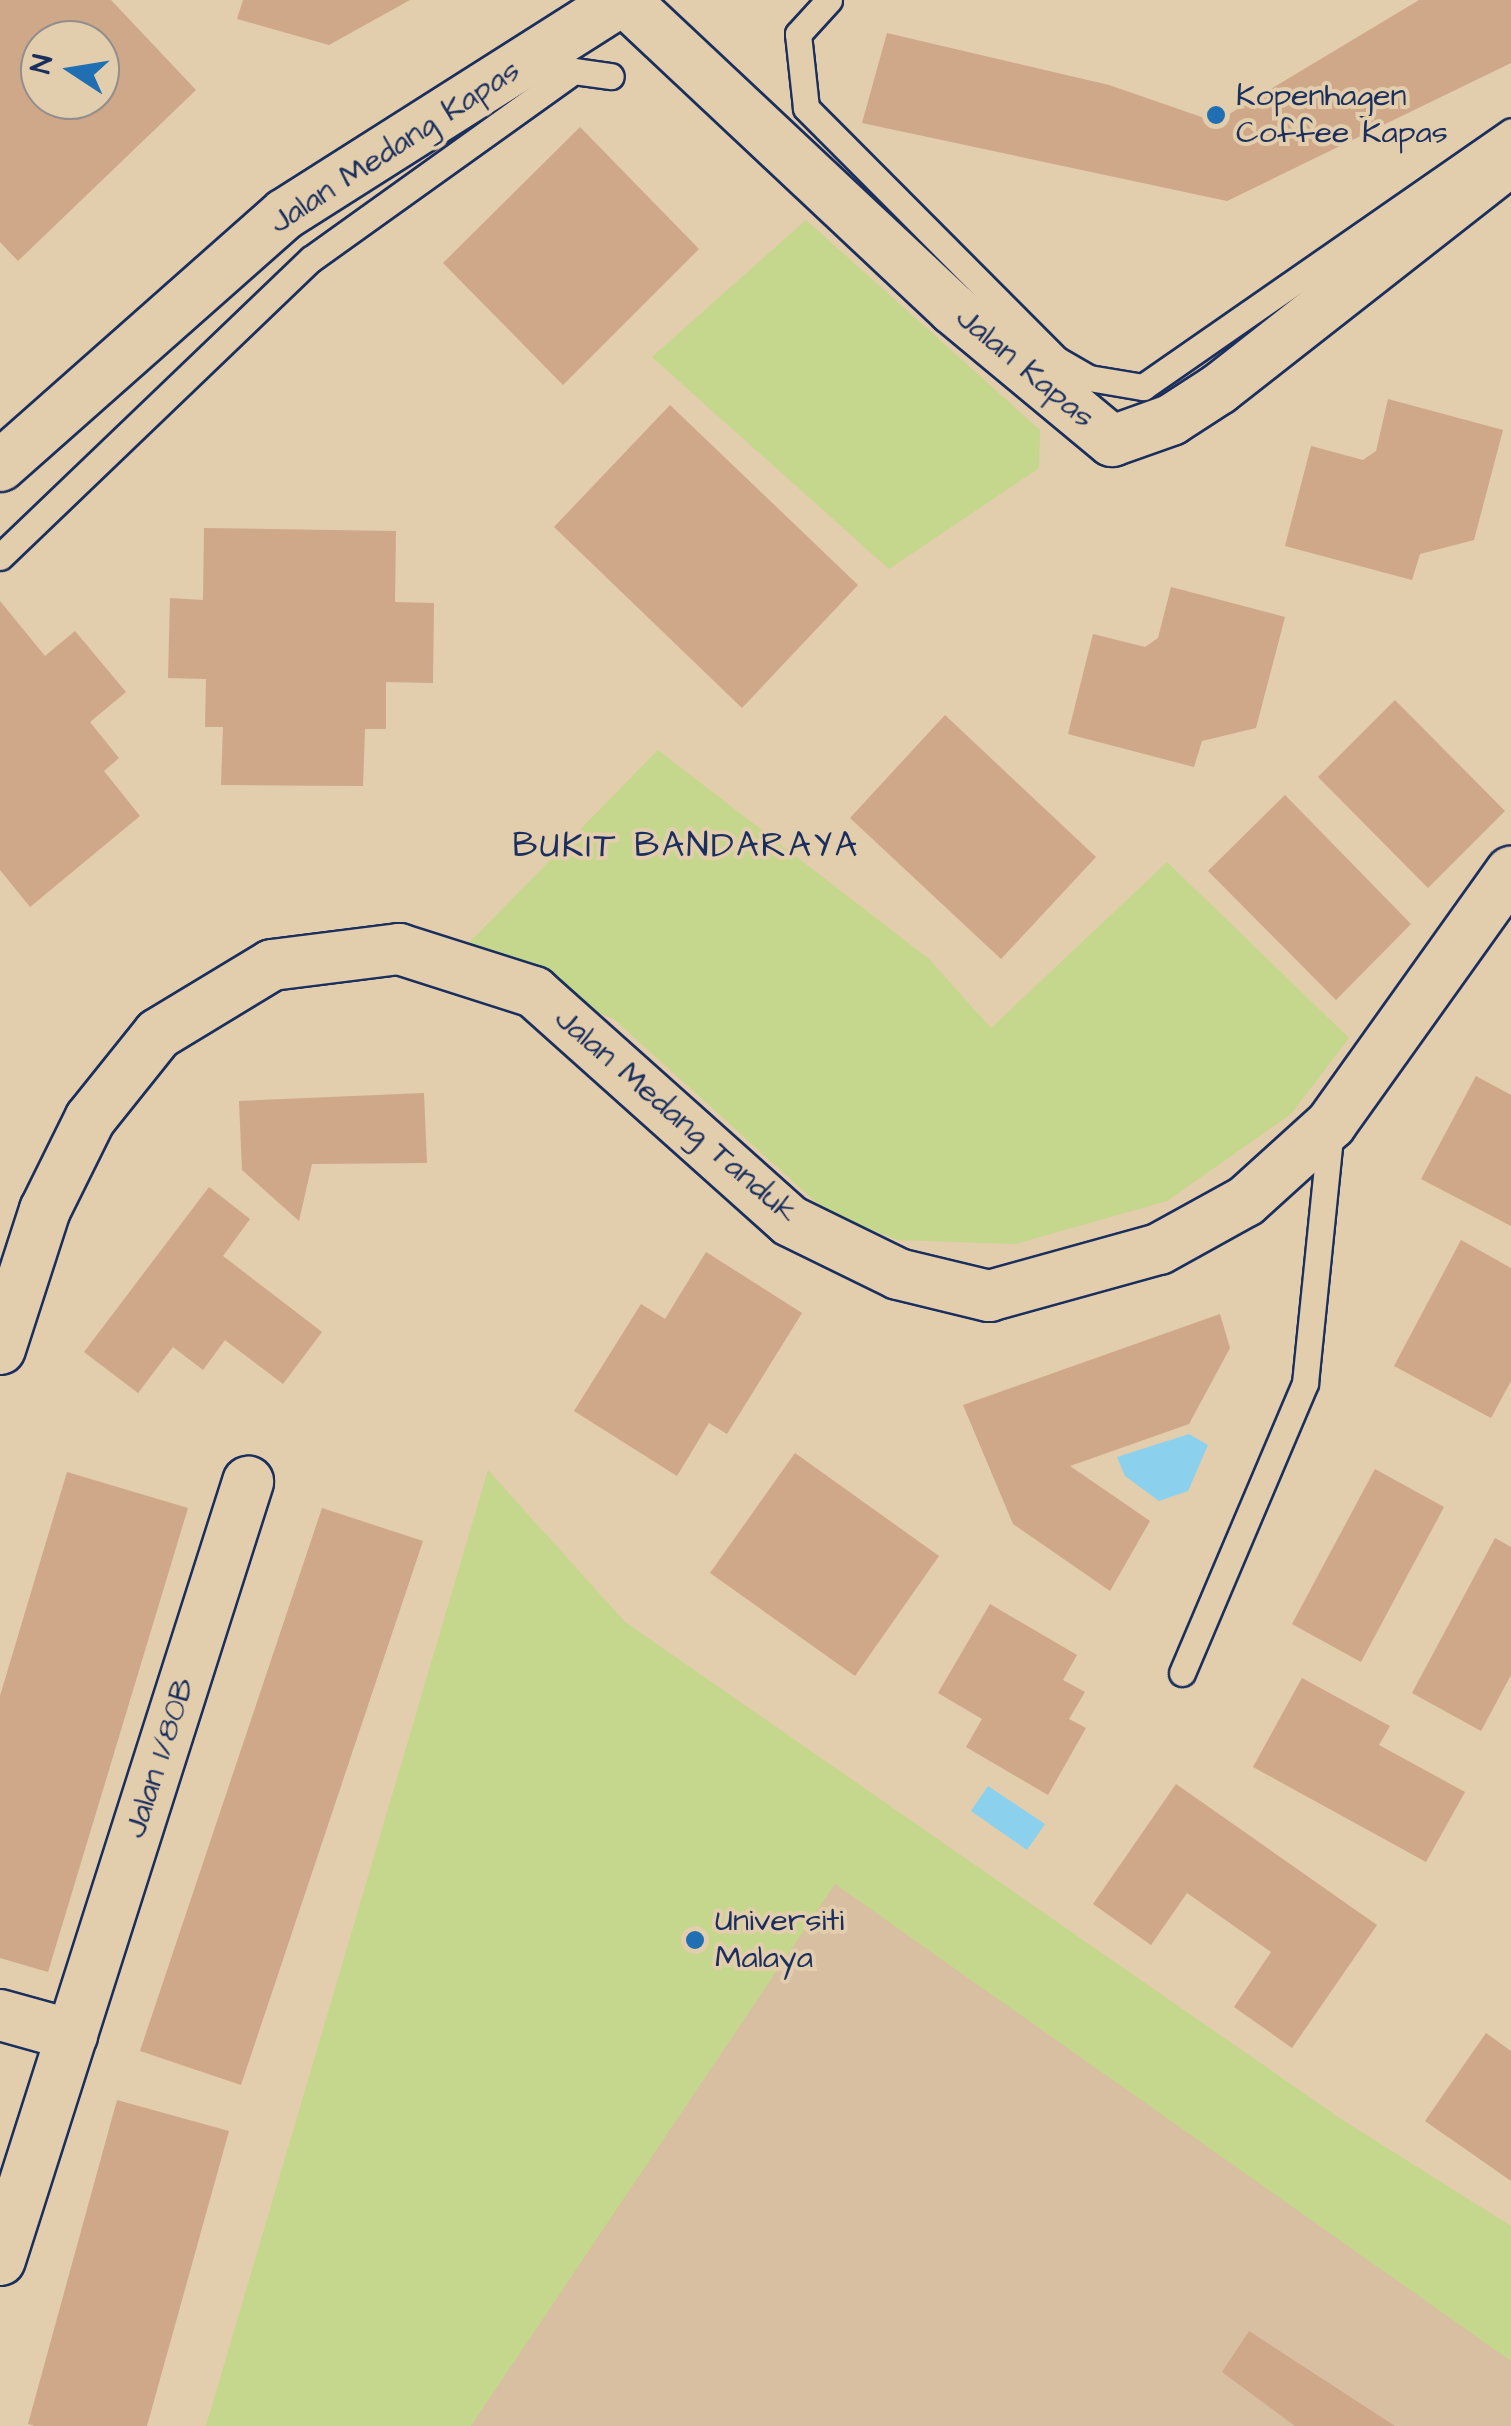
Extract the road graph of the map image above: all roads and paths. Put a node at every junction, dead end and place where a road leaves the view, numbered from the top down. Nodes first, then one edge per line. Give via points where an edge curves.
1 (623, 0) edge
2 (829, 0) edge
3 (611, 76) dead end
4 (792, 125) junction
5 (1511, 131) edge
6 (1511, 160) edge
7 (284, 214) junction
8 (311, 259) junction
9 (0, 466) edge
10 (0, 556) edge
11 (1511, 872) edge
12 (1331, 1124) junction
13 (0, 1350) edge
14 (248, 1482) dead end
15 (1182, 1673) dead end
16 (0, 2015) edge
17 (72, 2034) junction
18 (0, 2260) edge

1 - 4 street, Jalan Kapas
1 - 7 street, Jalan Medang Kapas
2 - 4 lane via 798,34
3 - 8 lane via 574,70
4 - 5 lane via 1056,359 1089,378 1143,388
4 - 6 street, Jalan Kapas via 953,309 1112,441 1171,420 1219,389
7 - 8 lane
7 - 9 street, Jalan Medang Kapas
8 - 10 lane
11 - 12 street, Jalan Medang Tanduk
12 - 13 street, Jalan Medang Tanduk via 1246,1201 1159,1249 988,1296 898,1274 790,1221 534,992 399,949 313,953 272,965 158,1034 90,1119 45,1210
12 - 15 lane via 1305,1383
14 - 17 street, Jalan 1/80B
16 - 17 street
17 - 18 street, Jalan 1/80B

